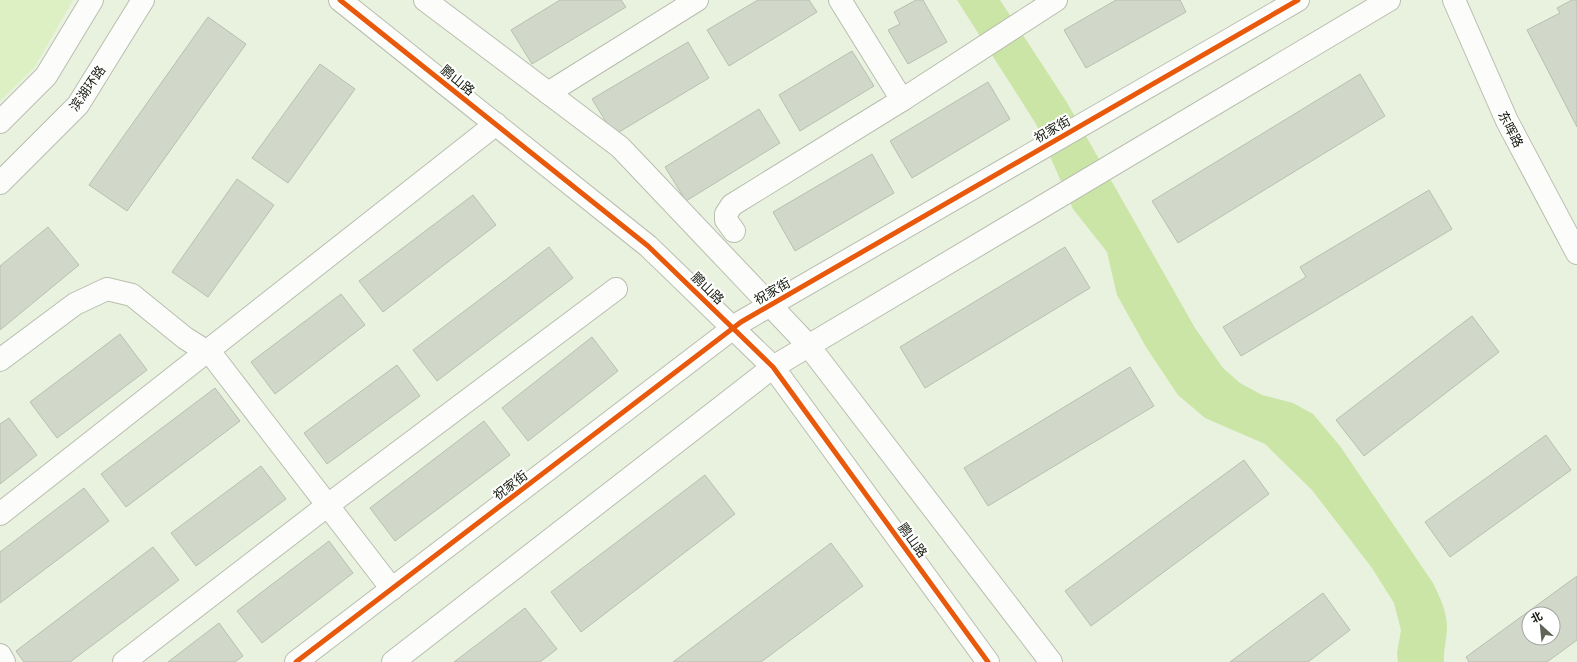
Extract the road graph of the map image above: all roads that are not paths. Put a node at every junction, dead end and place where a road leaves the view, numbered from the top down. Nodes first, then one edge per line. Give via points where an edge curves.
1 (92, 0) edge
2 (143, 0) edge
3 (340, 0) edge
4 (425, 0) edge
5 (697, 0) edge
6 (840, 0) edge
7 (1056, 0) edge
8 (1298, 0) edge
9 (1389, 0) edge
10 (1454, 0) edge
11 (548, 93) junction
12 (902, 100) junction
13 (0, 122) edge
14 (496, 124) junction
15 (0, 183) edge
16 (734, 231) dead end
17 (1577, 253) edge
18 (616, 289) dead end
19 (770, 305) junction
20 (733, 328) junction
21 (808, 344) junction
22 (206, 352) junction
23 (0, 360) edge
24 (773, 367) junction
25 (328, 505) junction
26 (0, 514) edge
27 (392, 589) junction
28 (0, 655) edge
29 (4, 662) edge
30 (124, 662) edge
31 (296, 662) edge
32 (393, 662) edge
33 (988, 662) edge
34 (1051, 662) edge

1 - 13 street via 46,76
2 - 15 street, 滨湖环路 via 78,105
3 - 14 street, 鹏山路
4 - 11 street
5 - 11 street
6 - 12 street
7 - 12 street
8 - 19 street, 祝家街
9 - 21 street
10 - 17 street, 东晖路 via 1506,121
11 - 19 street via 620,147
12 - 16 street via 732,205 726,214 726,220
14 - 20 street, 鹏山路 via 648,246
14 - 22 street
18 - 25 street
19 - 20 street, 祝家街
19 - 21 street
20 - 24 street, 鹏山路
20 - 27 street, 祝家街
21 - 24 street
21 - 34 street
22 - 23 street via 132,295 107,289 75,304
22 - 25 street via 212,355
22 - 26 street
24 - 32 street
24 - 33 street, 鹏山路
25 - 27 street
25 - 30 street
27 - 31 street, 祝家街
28 - 29 street

